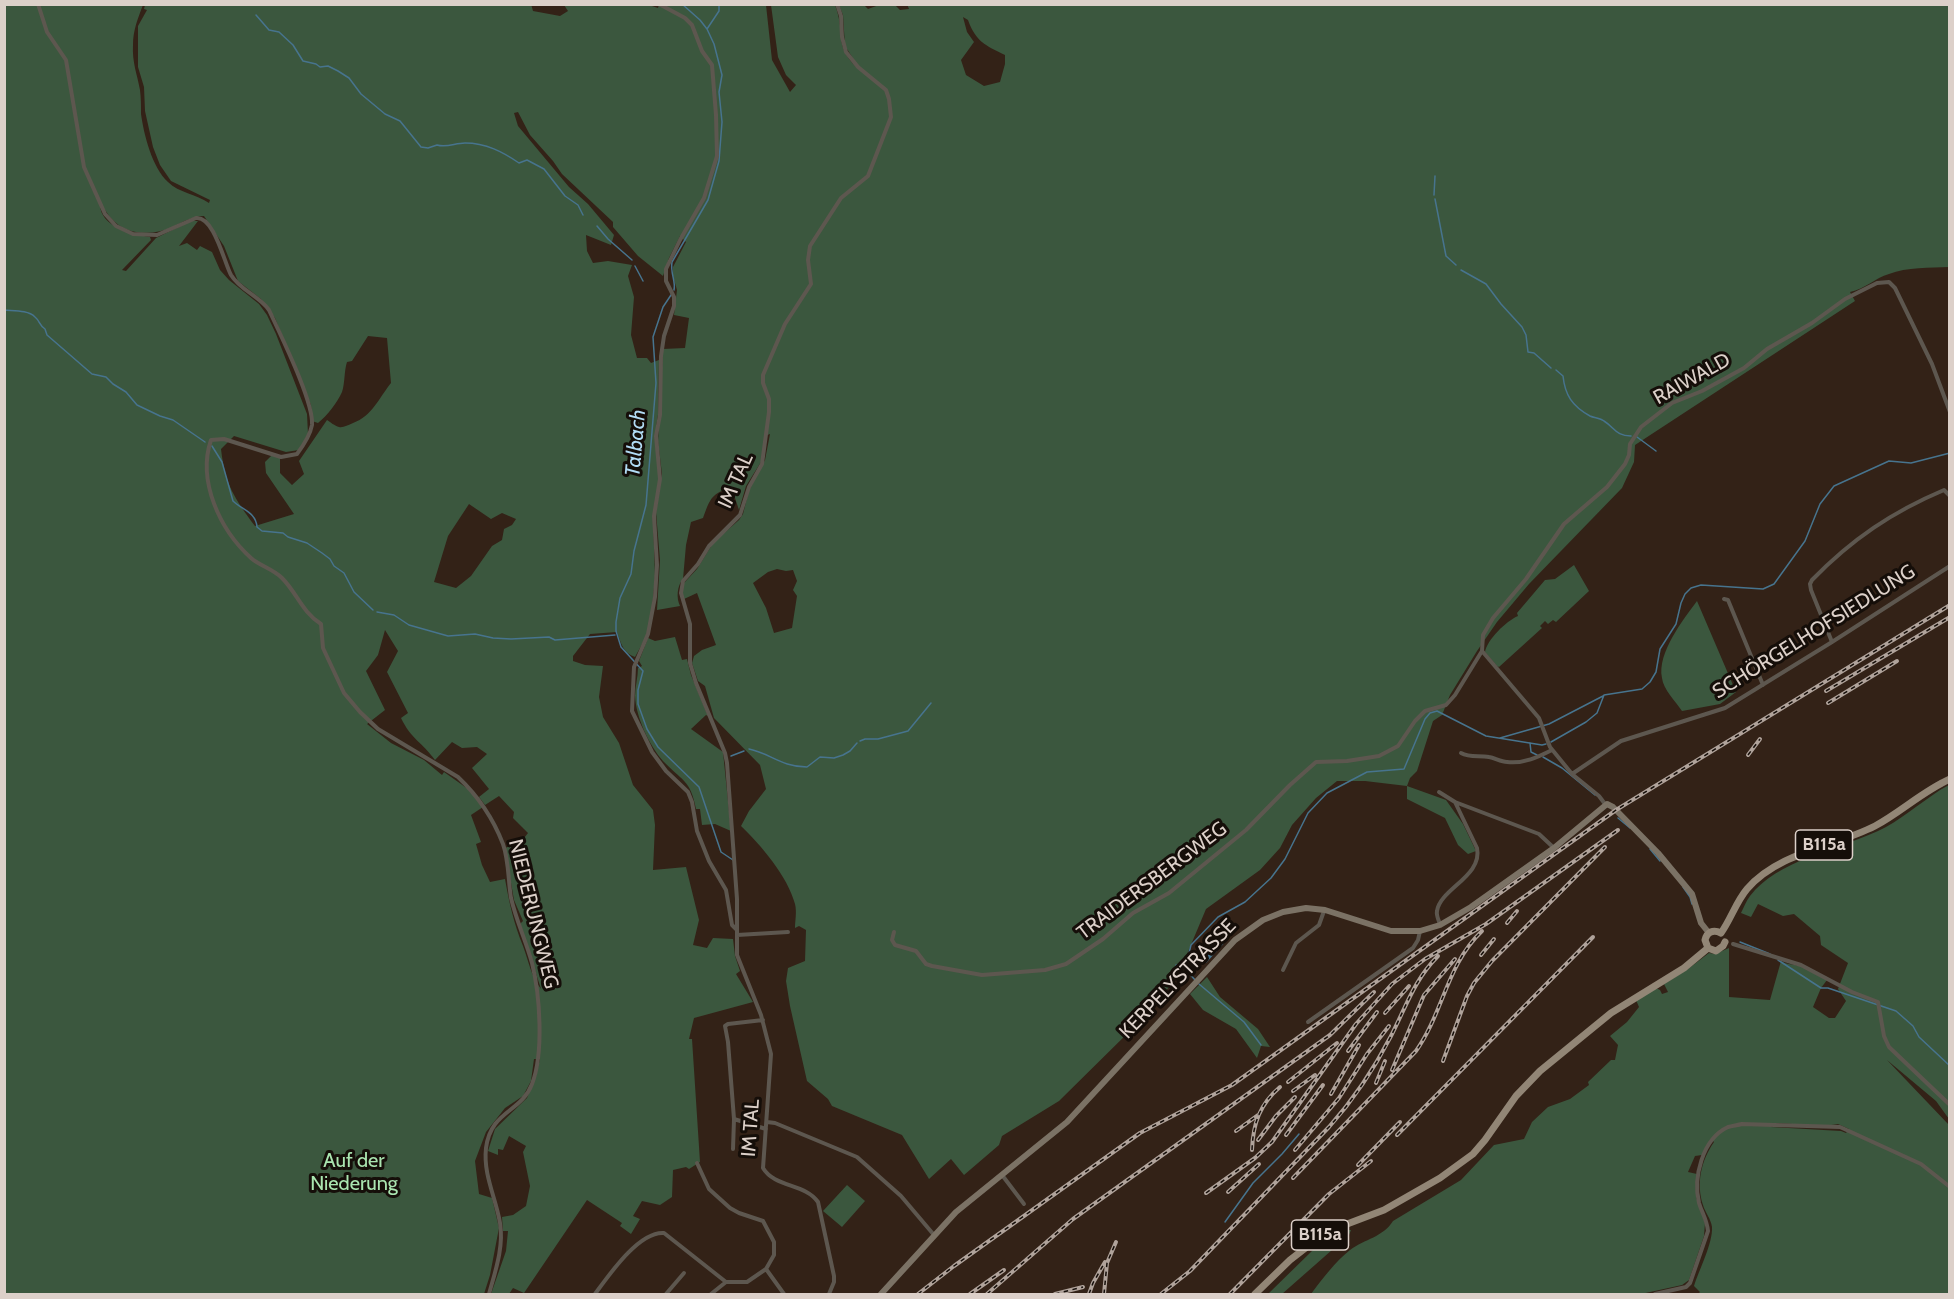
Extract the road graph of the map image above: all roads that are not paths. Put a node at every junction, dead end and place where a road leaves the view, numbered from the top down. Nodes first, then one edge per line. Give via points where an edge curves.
1 (38, 4) edge
2 (659, 4) edge
3 (837, 4) edge
4 (157, 235) junction
5 (153, 240) dead end
6 (1950, 412) edge
7 (1950, 496) edge
8 (1950, 566) edge
9 (1724, 599) dead end
10 (1832, 642) junction
11 (1482, 651) junction
12 (1763, 685) junction
13 (1551, 749) junction
14 (1461, 753) dead end
15 (1572, 774) junction
16 (1950, 778) edge
17 (1290, 785) joint
18 (1439, 792) dead end
19 (1455, 802) junction
20 (1605, 804) junction
21 (1554, 848) junction
22 (1324, 910) junction
23 (1440, 926) junction
24 (1420, 931) junction
25 (788, 932) dead end
26 (894, 932) dead end
27 (737, 933) junction
28 (1708, 933) junction
29 (1721, 933) junction
30 (1725, 942) junction
31 (1733, 944) joint
32 (1708, 948) junction
33 (1283, 970) dead end
34 (763, 1020) junction
35 (1308, 1022) dead end
36 (1950, 1105) edge
37 (734, 1119) junction
38 (767, 1122) junction
39 (766, 1129) junction
40 (733, 1149) dead end
41 (697, 1163) dead end
42 (1002, 1175) junction
43 (1950, 1187) edge
44 (1024, 1204) dead end
45 (934, 1235) junction
46 (766, 1269) junction
47 (684, 1273) dead end
48 (726, 1282) junction
49 (489, 1294) edge
50 (595, 1294) edge
51 (666, 1294) edge
52 (711, 1294) edge
53 (784, 1294) edge
54 (829, 1294) edge
55 (881, 1294) edge
56 (1255, 1294) edge
57 (1656, 1294) edge

1 - 4 street via 46,32 66,60 84,167 96,198 116,226 134,234
2 - 27 street, IM TAL via 685,18 712,65 717,156 705,198 666,269 674,306 661,356 656,436 660,479 654,516 655,597 648,634 634,667 632,711 652,752 688,792 697,831 726,890
3 - 27 street, IM TAL via 846,52 886,90 890,106 888,126 868,176 841,198 810,246 811,284 785,324 763,375 769,399 764,458 749,487 743,510 709,546 683,581 681,593 690,624 690,663 727,763
4 - 5 street, NIEDERUNGWEG
4 - 49 street, NIEDERUNGWEG via 196,218 206,220 232,277 269,310 309,407 311,427 297,454 280,457 224,439 211,440 207,479 218,514 251,558 284,579 302,607 321,624 323,648 344,693 360,712 378,729 458,777 487,811 505,851 511,899 535,978 540,1032 532,1084 523,1100 495,1122 486,1147 488,1180 501,1239
6 - 11 street, RAIWALD via 1932,364 1895,288 1889,282 1877,283 1767,349 1744,368 1672,403 1641,427 1630,444 1625,464 1607,487 1564,524 1493,618 1483,635
7 - 10 street via 1944,490 1891,515 1812,580 1811,590
8 - 10 street, SCHÖRGELHOFSIEDLUNG
9 - 12 street via 1728,600
10 - 12 street, SCHÖRGELHOFSIEDLUNG
11 - 13 street via 1539,718
11 - 17 street, RAIWALD via 1455,695 1446,705 1425,711 1398,746 1379,756 1316,762
12 - 15 street, SCHÖRGELHOFSIEDLUNG via 1718,711 1621,741
13 - 14 street via 1517,763
13 - 15 street
15 - 20 street
16 - 29 main road, B115a via 1875,826 1802,853 1772,869 1746,890
17 - 26 street, TRAIDERSBERGWEG via 1246,830 1169,892 1133,913 1066,964 999,974 956,971 926,964 916,951 895,945
18 - 19 street
19 - 21 street via 1539,834
19 - 23 street via 1478,855 1470,873 1438,907
20 - 21 main road, KERPELYSTRASSE
20 - 28 main road via 1613,807 1674,871 1692,894
21 - 23 main road, KERPELYSTRASSE
22 - 24 main road, KERPELYSTRASSE via 1390,931
22 - 33 street via 1319,925 1296,943
22 - 42 main road, KERPELYSTRASSE via 1292,910 1263,920 1236,940 1067,1122
23 - 24 main road, KERPELYSTRASSE
24 - 35 street via 1413,948
25 - 27 street
27 - 34 street, IM TAL via 737,955
28 - 29 main road
28 - 32 main road
29 - 30 main road
30 - 31 main road
30 - 32 main road via 1716,951
31 - 36 street via 1801,965 1878,1002 1889,1047
32 - 56 main road, B115a via 1684,968 1611,1013 1540,1071 1473,1154 1384,1210 1326,1232
34 - 37 street via 724,1026
34 - 38 street, IM TAL via 771,1054
37 - 39 street
37 - 40 street
38 - 39 street, IM TAL
38 - 45 street via 857,1157 901,1196
39 - 54 street, IM TAL via 763,1168 767,1174 806,1191 818,1202 834,1276
41 - 46 street via 709,1189 730,1208 763,1221 774,1242 774,1255
42 - 44 street
42 - 45 main road, KERPELYSTRASSE
43 - 57 street via 1921,1164 1840,1127 1728,1127 1712,1141 1702,1158 1699,1203 1708,1231 1690,1283
45 - 55 main road, KERPELYSTRASSE
46 - 48 street via 747,1282
46 - 53 street
47 - 51 street
48 - 50 street via 660,1233 639,1242
48 - 52 street

